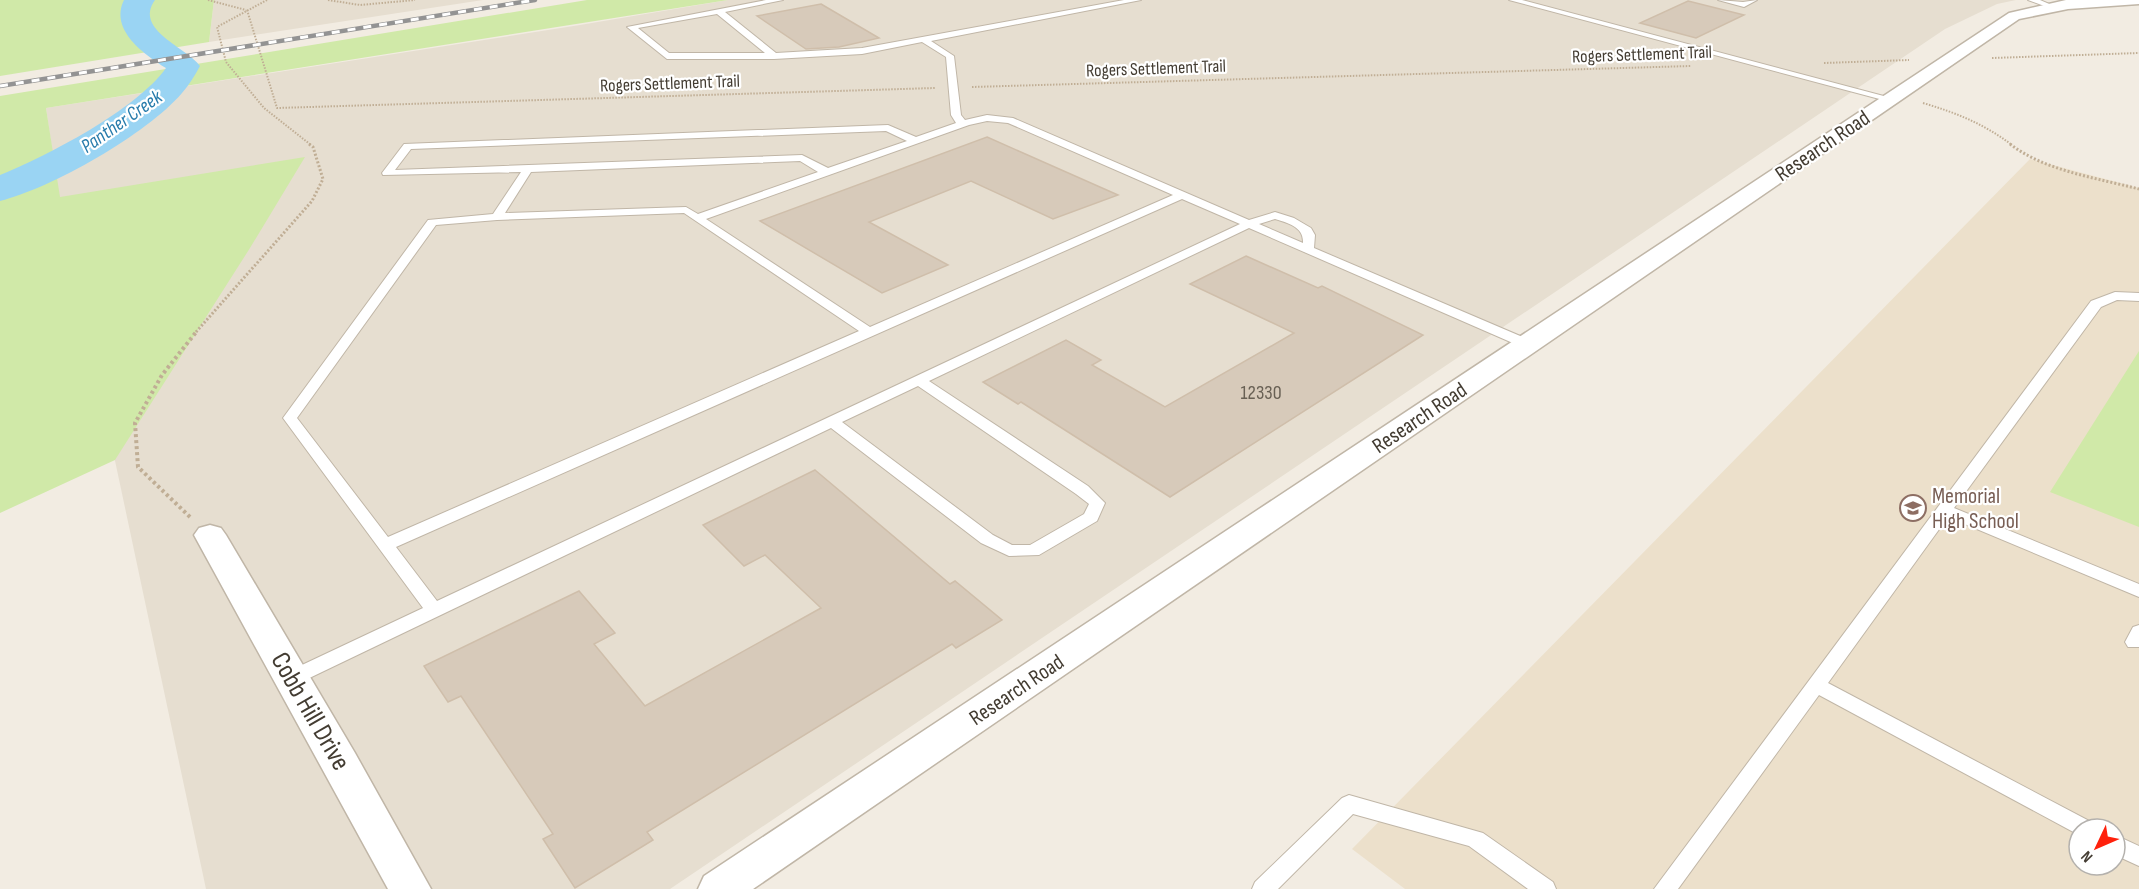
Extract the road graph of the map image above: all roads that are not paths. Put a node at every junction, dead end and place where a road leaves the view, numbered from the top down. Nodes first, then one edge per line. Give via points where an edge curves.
1 (779, 0) edge
2 (1137, 0) edge
3 (1513, 0) edge
4 (1722, 0) edge
5 (1753, 0) edge
6 (2139, 0) edge
7 (1525, 2) edge
8 (2054, 2) edge
9 (719, 11) junction
10 (924, 40) junction
11 (774, 56) junction
12 (1890, 99) junction
13 (962, 124) junction
14 (916, 141) junction
15 (528, 169) junction
16 (827, 172) junction
17 (1182, 195) junction
18 (497, 217) junction
19 (698, 218) junction
20 (1249, 224) junction
21 (1308, 249) junction
22 (2139, 297) edge
23 (869, 332) junction
24 (1527, 344) junction
25 (918, 380) junction
26 (831, 421) junction
27 (1945, 510) junction
28 (210, 535) road end
29 (385, 544) junction
30 (2139, 591) edge
31 (434, 610) junction
32 (292, 678) junction
33 (1816, 685) junction
34 (2067, 819) edge
35 (410, 889) edge
36 (719, 889) edge
37 (1263, 889) edge
38 (1545, 889) edge
39 (1665, 889) edge

1 - 9 lane
2 - 10 lane
3 - 7 lane
4 - 5 lane via 1744,4
6 - 8 street, Research Road
7 - 12 lane
8 - 12 street, Research Road via 2014,16
9 - 11 lane
9 - 11 lane via 631,27 668,56
10 - 11 lane via 862,51
10 - 13 lane via 950,57 956,115
12 - 24 street, Research Road
13 - 14 lane
13 - 17 lane via 987,118 1010,120
14 - 15 lane via 888,128 408,146 387,173
14 - 16 lane
15 - 16 lane via 802,158
15 - 18 lane
16 - 19 lane
17 - 20 lane
17 - 23 lane
18 - 19 lane via 686,210
18 - 29 lane via 432,222 290,418
19 - 23 lane
20 - 21 lane
20 - 21 lane via 1275,215 1290,220 1310,235
20 - 25 lane
21 - 24 lane
22 - 27 lane via 2115,296 2097,304
23 - 29 lane
24 - 36 street, Research Road
25 - 26 lane
25 - 26 lane via 1082,490 1097,503 1092,517 1033,551 1009,550 987,540
26 - 31 lane
27 - 30 lane
27 - 33 lane
28 - 32 street, Cobb Hill Drive
29 - 31 lane
31 - 32 lane
32 - 35 street, Cobb Hill Drive
33 - 34 lane
33 - 39 lane
37 - 38 lane via 1349,804 1475,839

